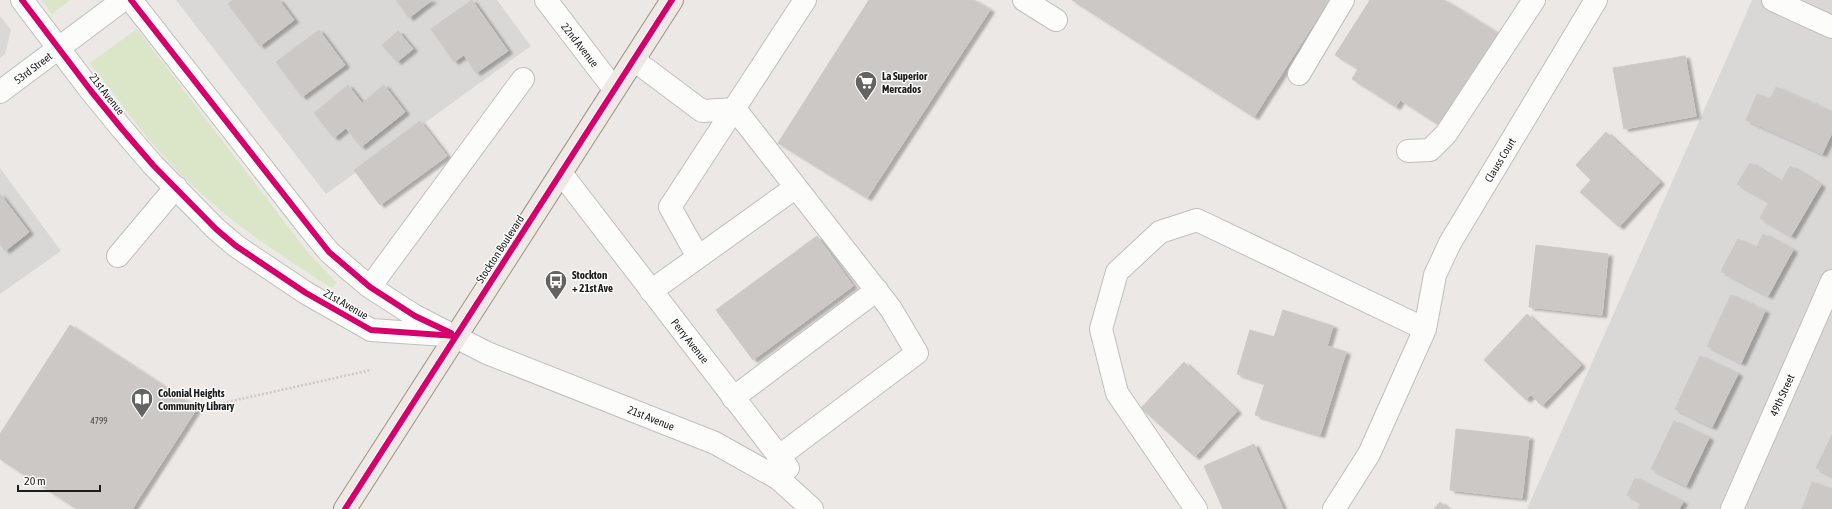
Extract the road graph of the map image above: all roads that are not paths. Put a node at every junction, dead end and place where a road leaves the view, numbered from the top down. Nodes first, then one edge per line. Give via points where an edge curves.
1 (22, 0) edge
2 (123, 0) edge
3 (131, 0) edge
4 (546, 0) edge
5 (672, 0) edge
6 (805, 0) edge
7 (1024, 0) edge
8 (1343, 0) edge
9 (1534, 0) edge
10 (1596, 0) edge
11 (1773, 0) edge
12 (1056, 20) dead end
13 (1832, 27) edge
14 (59, 48) junction
15 (634, 60) junction
16 (1299, 74) dead end
17 (522, 79) dead end
18 (614, 89) junction
19 (0, 92) edge
20 (736, 109) junction
21 (1408, 151) dead end
22 (561, 173) junction
23 (176, 187) junction
24 (796, 187) junction
25 (118, 256) dead end
26 (698, 258) junction
27 (1832, 281) edge
28 (370, 287) junction
29 (876, 290) junction
30 (651, 291) junction
31 (1425, 329) junction
32 (456, 336) junction
33 (733, 398) junction
34 (778, 456) junction
35 (345, 509) edge
36 (812, 509) edge
37 (819, 509) edge
38 (1196, 509) edge
39 (1334, 509) edge
40 (1732, 509) edge

1 - 14 street, 21st Avenue
2 - 14 street, 53rd Street
3 - 28 street, 21st Avenue via 329,252
4 - 18 street, 22nd Avenue
5 - 15 main road, Stockton Boulevard
6 - 20 street
7 - 12 street
8 - 16 street
9 - 21 street via 1446,134 1430,150
10 - 31 street, Clauss Court via 1450,243 1435,275
11 - 13 street
14 - 19 street, 53rd Street
14 - 23 street, 21st Avenue via 122,129
15 - 18 main road, Stockton Boulevard
15 - 20 street via 702,111
17 - 28 street
18 - 22 main road, Stockton Boulevard
20 - 24 street
20 - 26 street via 670,207
22 - 30 street, Perry Avenue
22 - 32 main road, Stockton Boulevard
23 - 25 street
23 - 32 street, 21st Avenue via 236,246 306,293 371,330
24 - 26 street
24 - 29 street
26 - 30 street
27 - 40 street, 49th Street
28 - 32 street, 21st Avenue via 415,316
29 - 33 street
29 - 34 street via 891,309 917,352
30 - 33 street, Perry Avenue
31 - 38 street via 1197,220 1160,232 1117,272 1101,329 1117,393
31 - 39 street, Clauss Court via 1368,454
32 - 35 main road, Stockton Boulevard
32 - 36 street, 21st Avenue via 487,353 715,443 779,479
33 - 34 street, Perry Avenue
34 - 37 street, Perry Avenue

